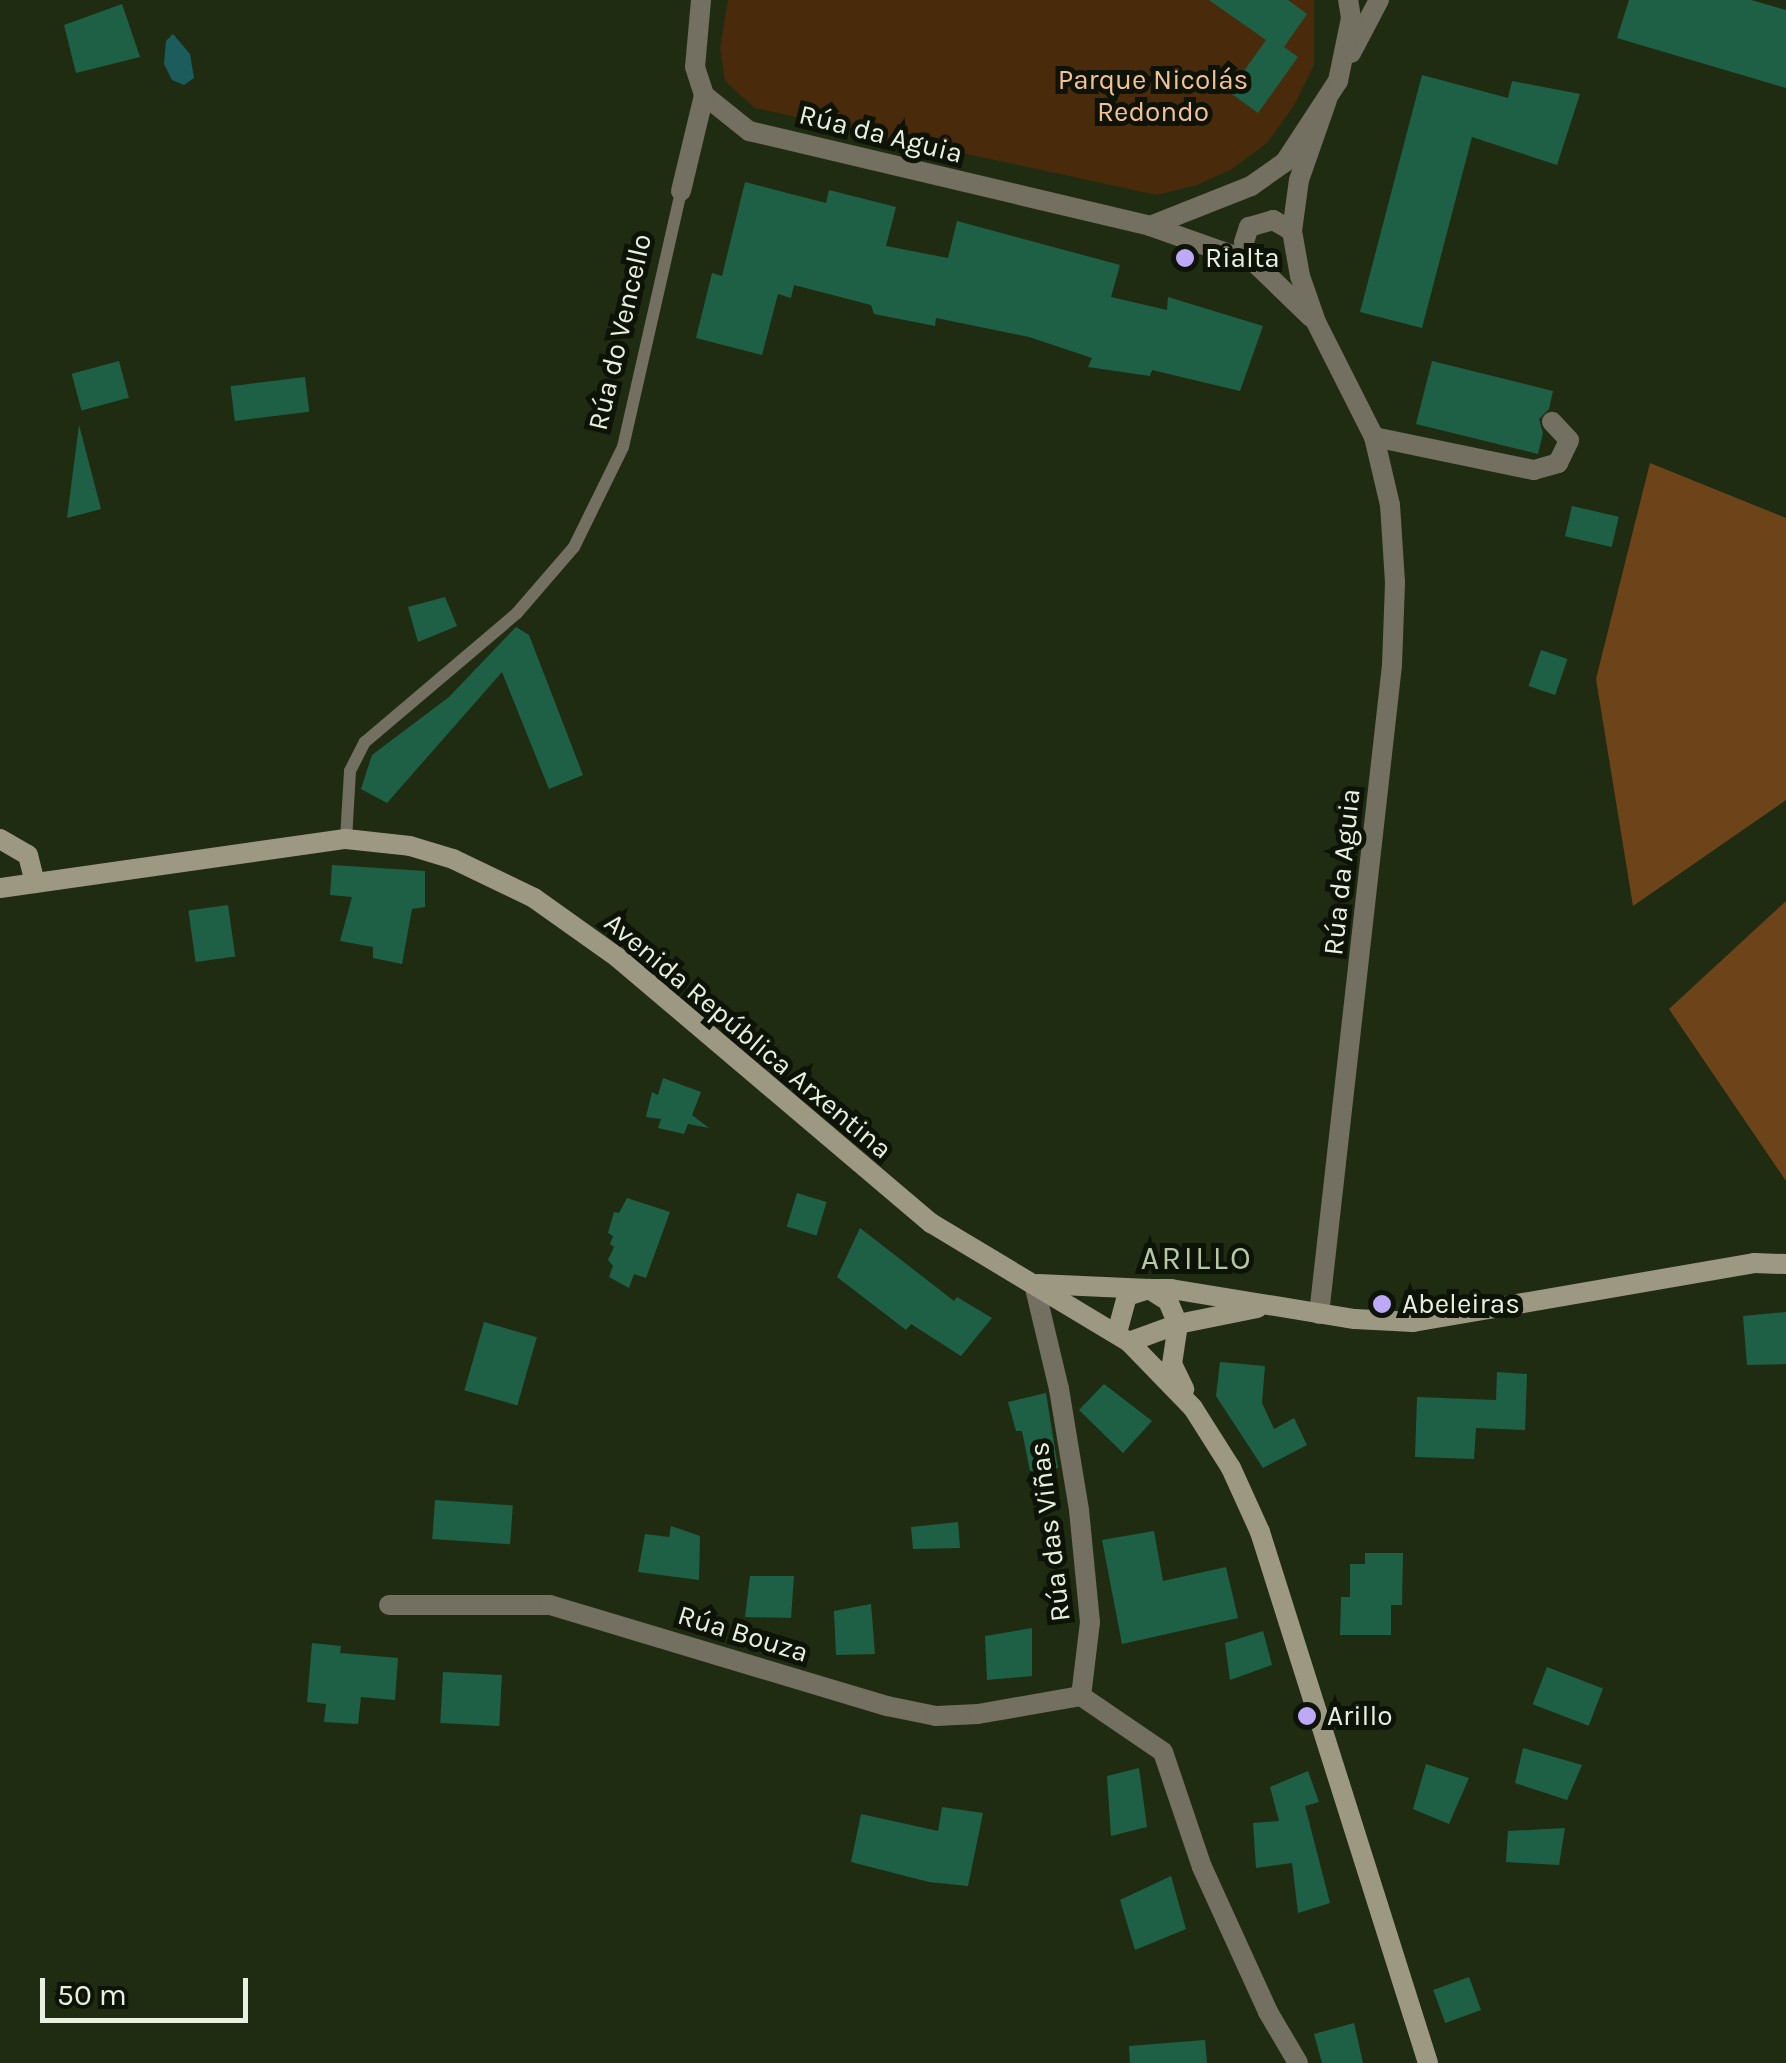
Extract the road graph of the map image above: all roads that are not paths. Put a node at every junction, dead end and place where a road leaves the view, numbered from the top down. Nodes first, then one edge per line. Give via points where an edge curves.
1 (701, 0) edge
2 (1348, 0) edge
3 (1379, 0) edge
4 (1332, 91) junction
5 (704, 94) junction
6 (681, 191) joint
7 (1150, 226) junction
8 (1292, 231) junction
9 (1248, 259) junction
10 (1316, 322) junction
11 (1552, 422) dead end
12 (1374, 437) junction
13 (346, 839) junction
14 (2, 841) edge
15 (35, 883) junction
16 (0, 888) edge
17 (1786, 1264) edge
18 (1034, 1284) junction
19 (1149, 1289) junction
20 (1268, 1305) junction
21 (1319, 1314) junction
22 (1178, 1324) junction
23 (1123, 1338) junction
24 (1193, 1408) junction
25 (389, 1604) dead end
26 (1081, 1696) junction
27 (1298, 2063) edge
28 (1428, 2063) edge

1 - 5 street via 695,67
2 - 4 street, Rúa da Aguia via 1351,18
3 - 4 street
4 - 7 street, Rúa da Aguia via 1285,162 1204,208
4 - 8 street, Rúa da Aguia via 1299,180
5 - 6 street, Rúa do Vencello
5 - 7 street, Rúa da Aguia via 749,131
6 - 13 lane, Rúa do Vencello via 622,447 574,548 517,613 365,742 350,771
7 - 9 street, Rúa da Aguia
8 - 9 street via 1273,220 1250,227 1244,242
8 - 10 street, Rúa da Aguia
9 - 10 street, Rúa da Aguia
10 - 12 street, Rúa da Aguia
11 - 12 street via 1569,440 1558,463 1534,470
12 - 21 street, Rúa da Aguia via 1390,505 1396,582 1392,664
13 - 15 main road, Avenida República Arxentina
13 - 18 main road, Avenida República Arxentina via 453,859 557,913 671,1000 884,1187
14 - 15 main road via 28,855
15 - 16 main road, Avenida República Arxentina
17 - 21 main road, Avenida República Arxentina via 1754,1262 1413,1322
18 - 19 main road, Avenida República Arxentina
18 - 23 main road, Avenida República Arxentina
18 - 26 street, Rúa das Viñas via 1079,1510 1090,1622
19 - 20 main road, Avenida República Arxentina
19 - 22 main road via 1168,1301
19 - 23 main road via 1127,1296
20 - 21 main road, Avenida República Arxentina
20 - 22 main road
22 - 23 main road
22 - 24 main road, Avenida República Arxentina via 1172,1364
23 - 24 main road, Avenida República Arxentina
24 - 28 main road, Avenida República Arxentina via 1260,1532
25 - 26 street, Rúa Bouza via 550,1605 936,1716
26 - 27 street via 1164,1752 1202,1867

